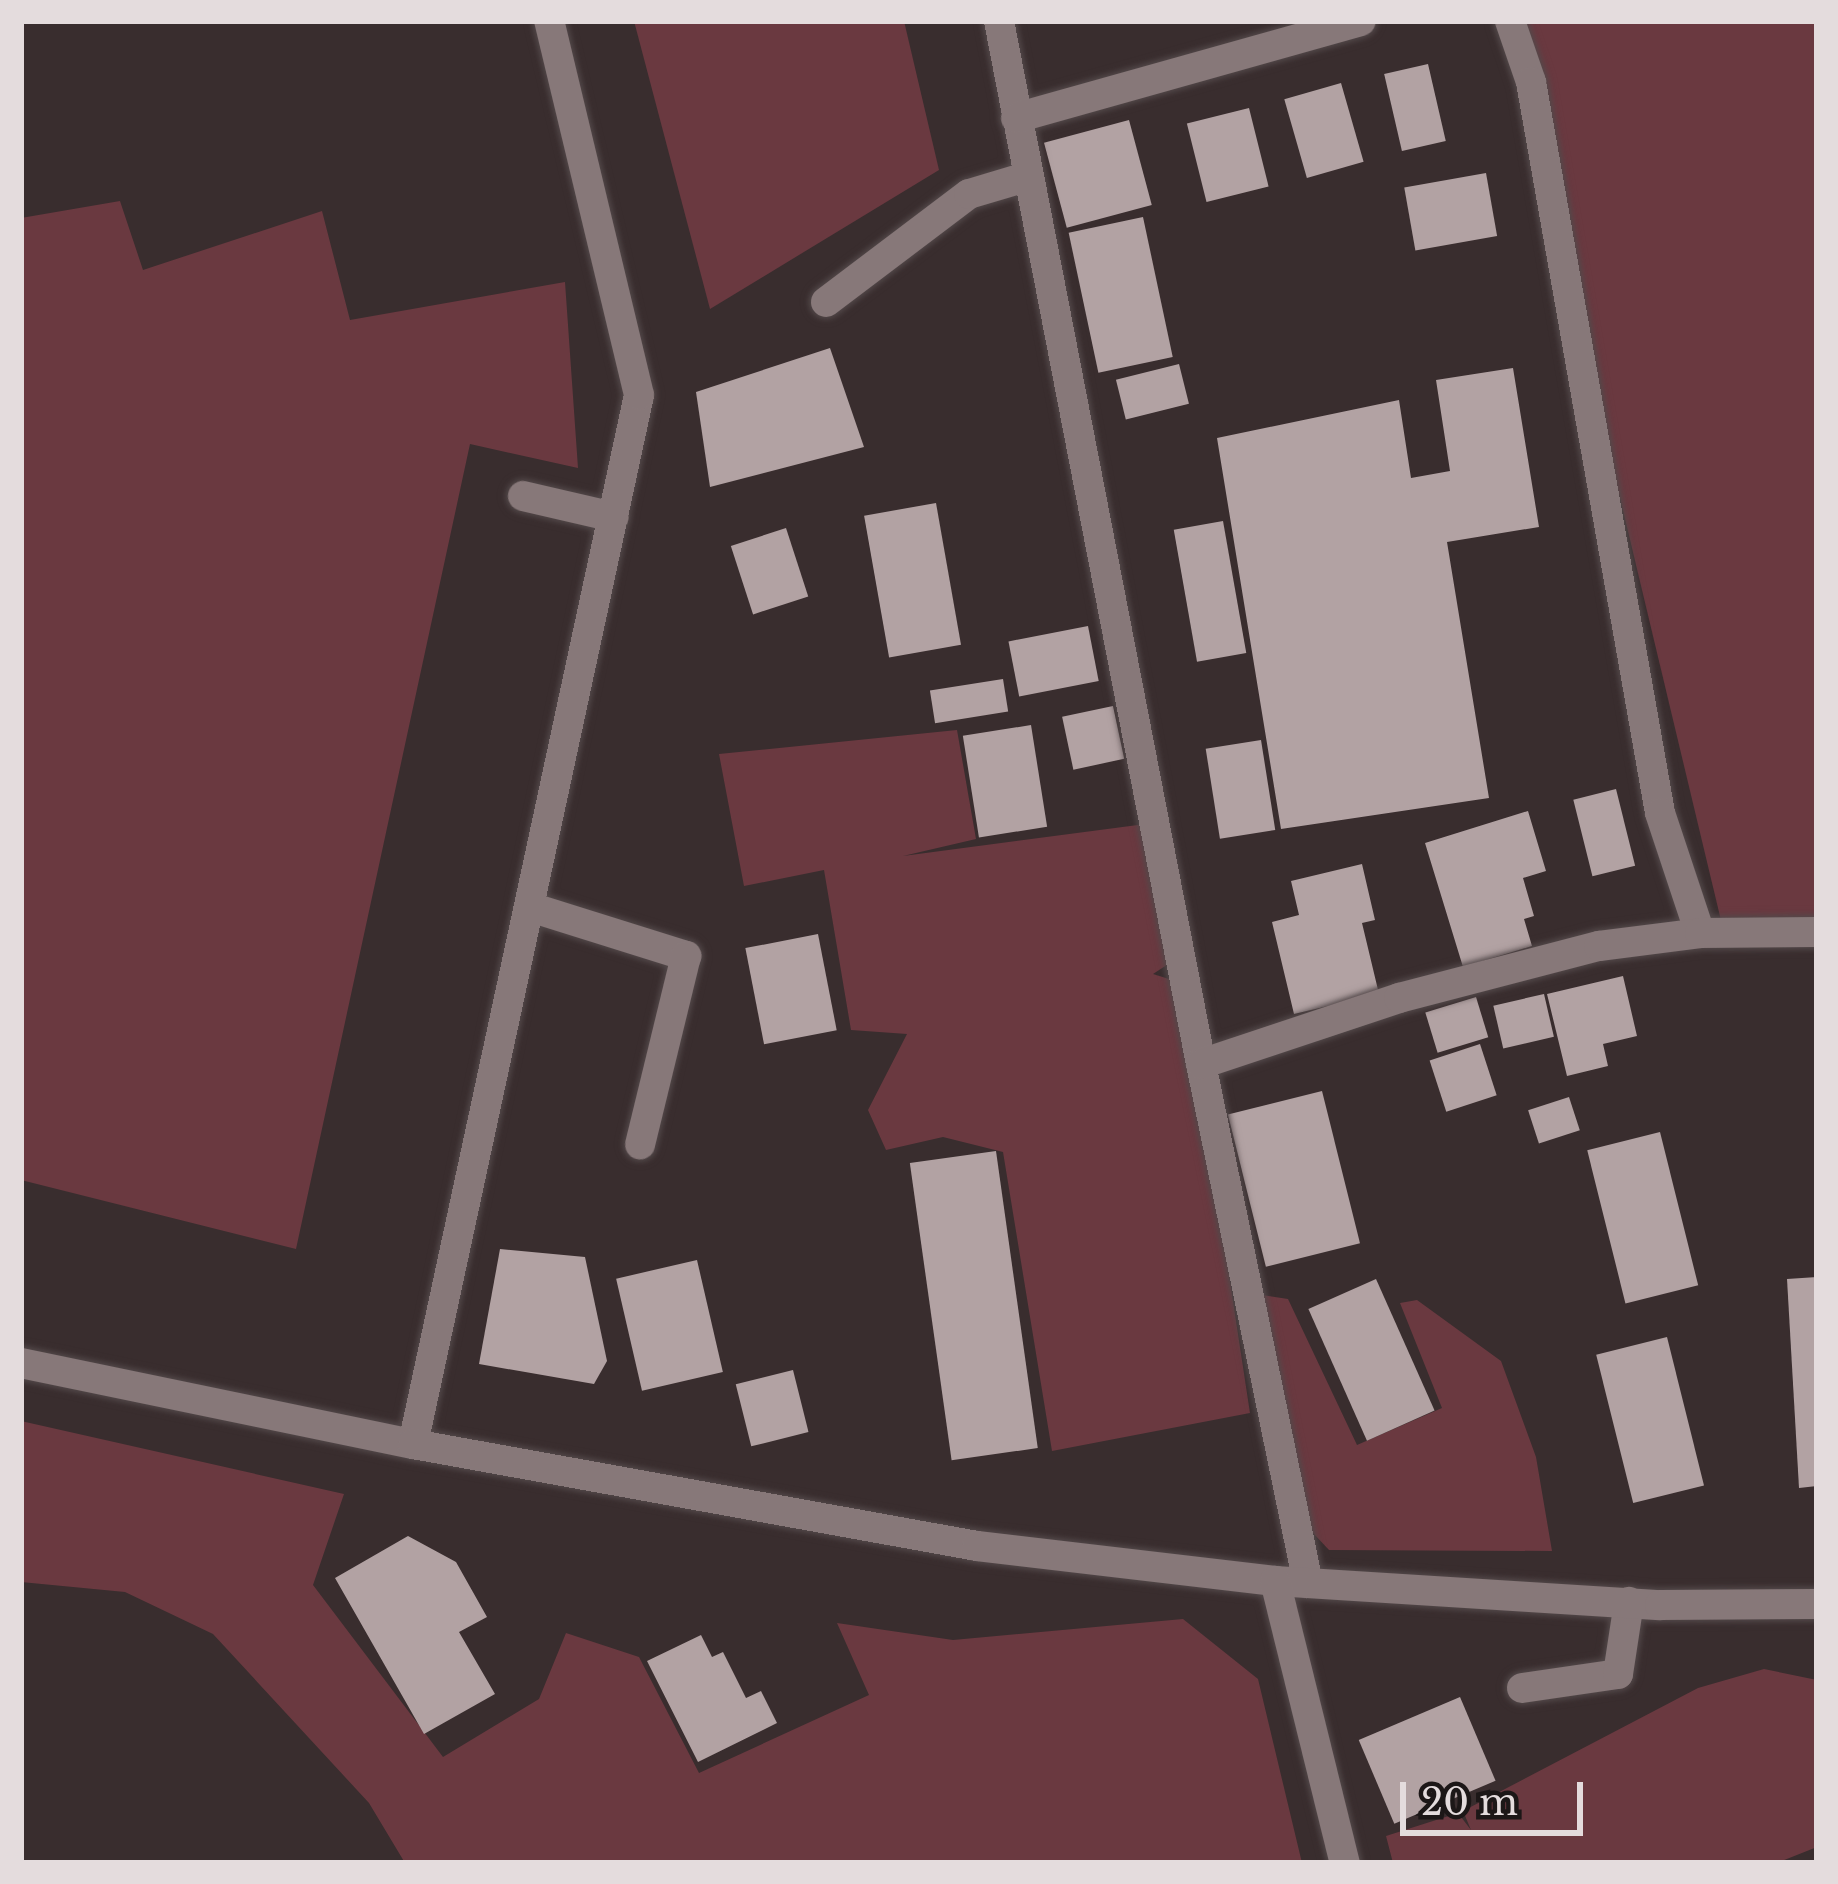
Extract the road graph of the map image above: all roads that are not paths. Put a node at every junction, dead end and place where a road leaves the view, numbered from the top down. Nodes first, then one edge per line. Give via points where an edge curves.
1 (549, 21) edge
2 (999, 21) edge
3 (1361, 21) edge
4 (1510, 21) edge
5 (1016, 118) junction
6 (1027, 177) junction
7 (826, 302) dead end
8 (523, 496) dead end
9 (614, 517) junction
10 (530, 907) junction
11 (1817, 932) edge
12 (1700, 933) junction
13 (1201, 1064) junction
14 (640, 1144) dead end
15 (21, 1363) edge
16 (413, 1444) junction
17 (1275, 1581) junction
18 (1308, 1583) junction
19 (1629, 1602) junction
20 (1817, 1604) edge
21 (1522, 1688) dead end
22 (1345, 1863) edge

1 - 9 street via 640,395
2 - 5 street
3 - 5 street
4 - 12 street via 1531,82 1660,812
5 - 6 street
6 - 7 street via 969,194
6 - 13 street
8 - 9 street
9 - 10 street
10 - 14 street via 686,956
10 - 16 street
11 - 12 street
12 - 13 street via 1599,946 1488,975
13 - 18 street
15 - 16 street
16 - 17 street via 977,1546
17 - 18 street
17 - 22 street
18 - 19 street
19 - 20 street
19 - 21 street via 1618,1674

